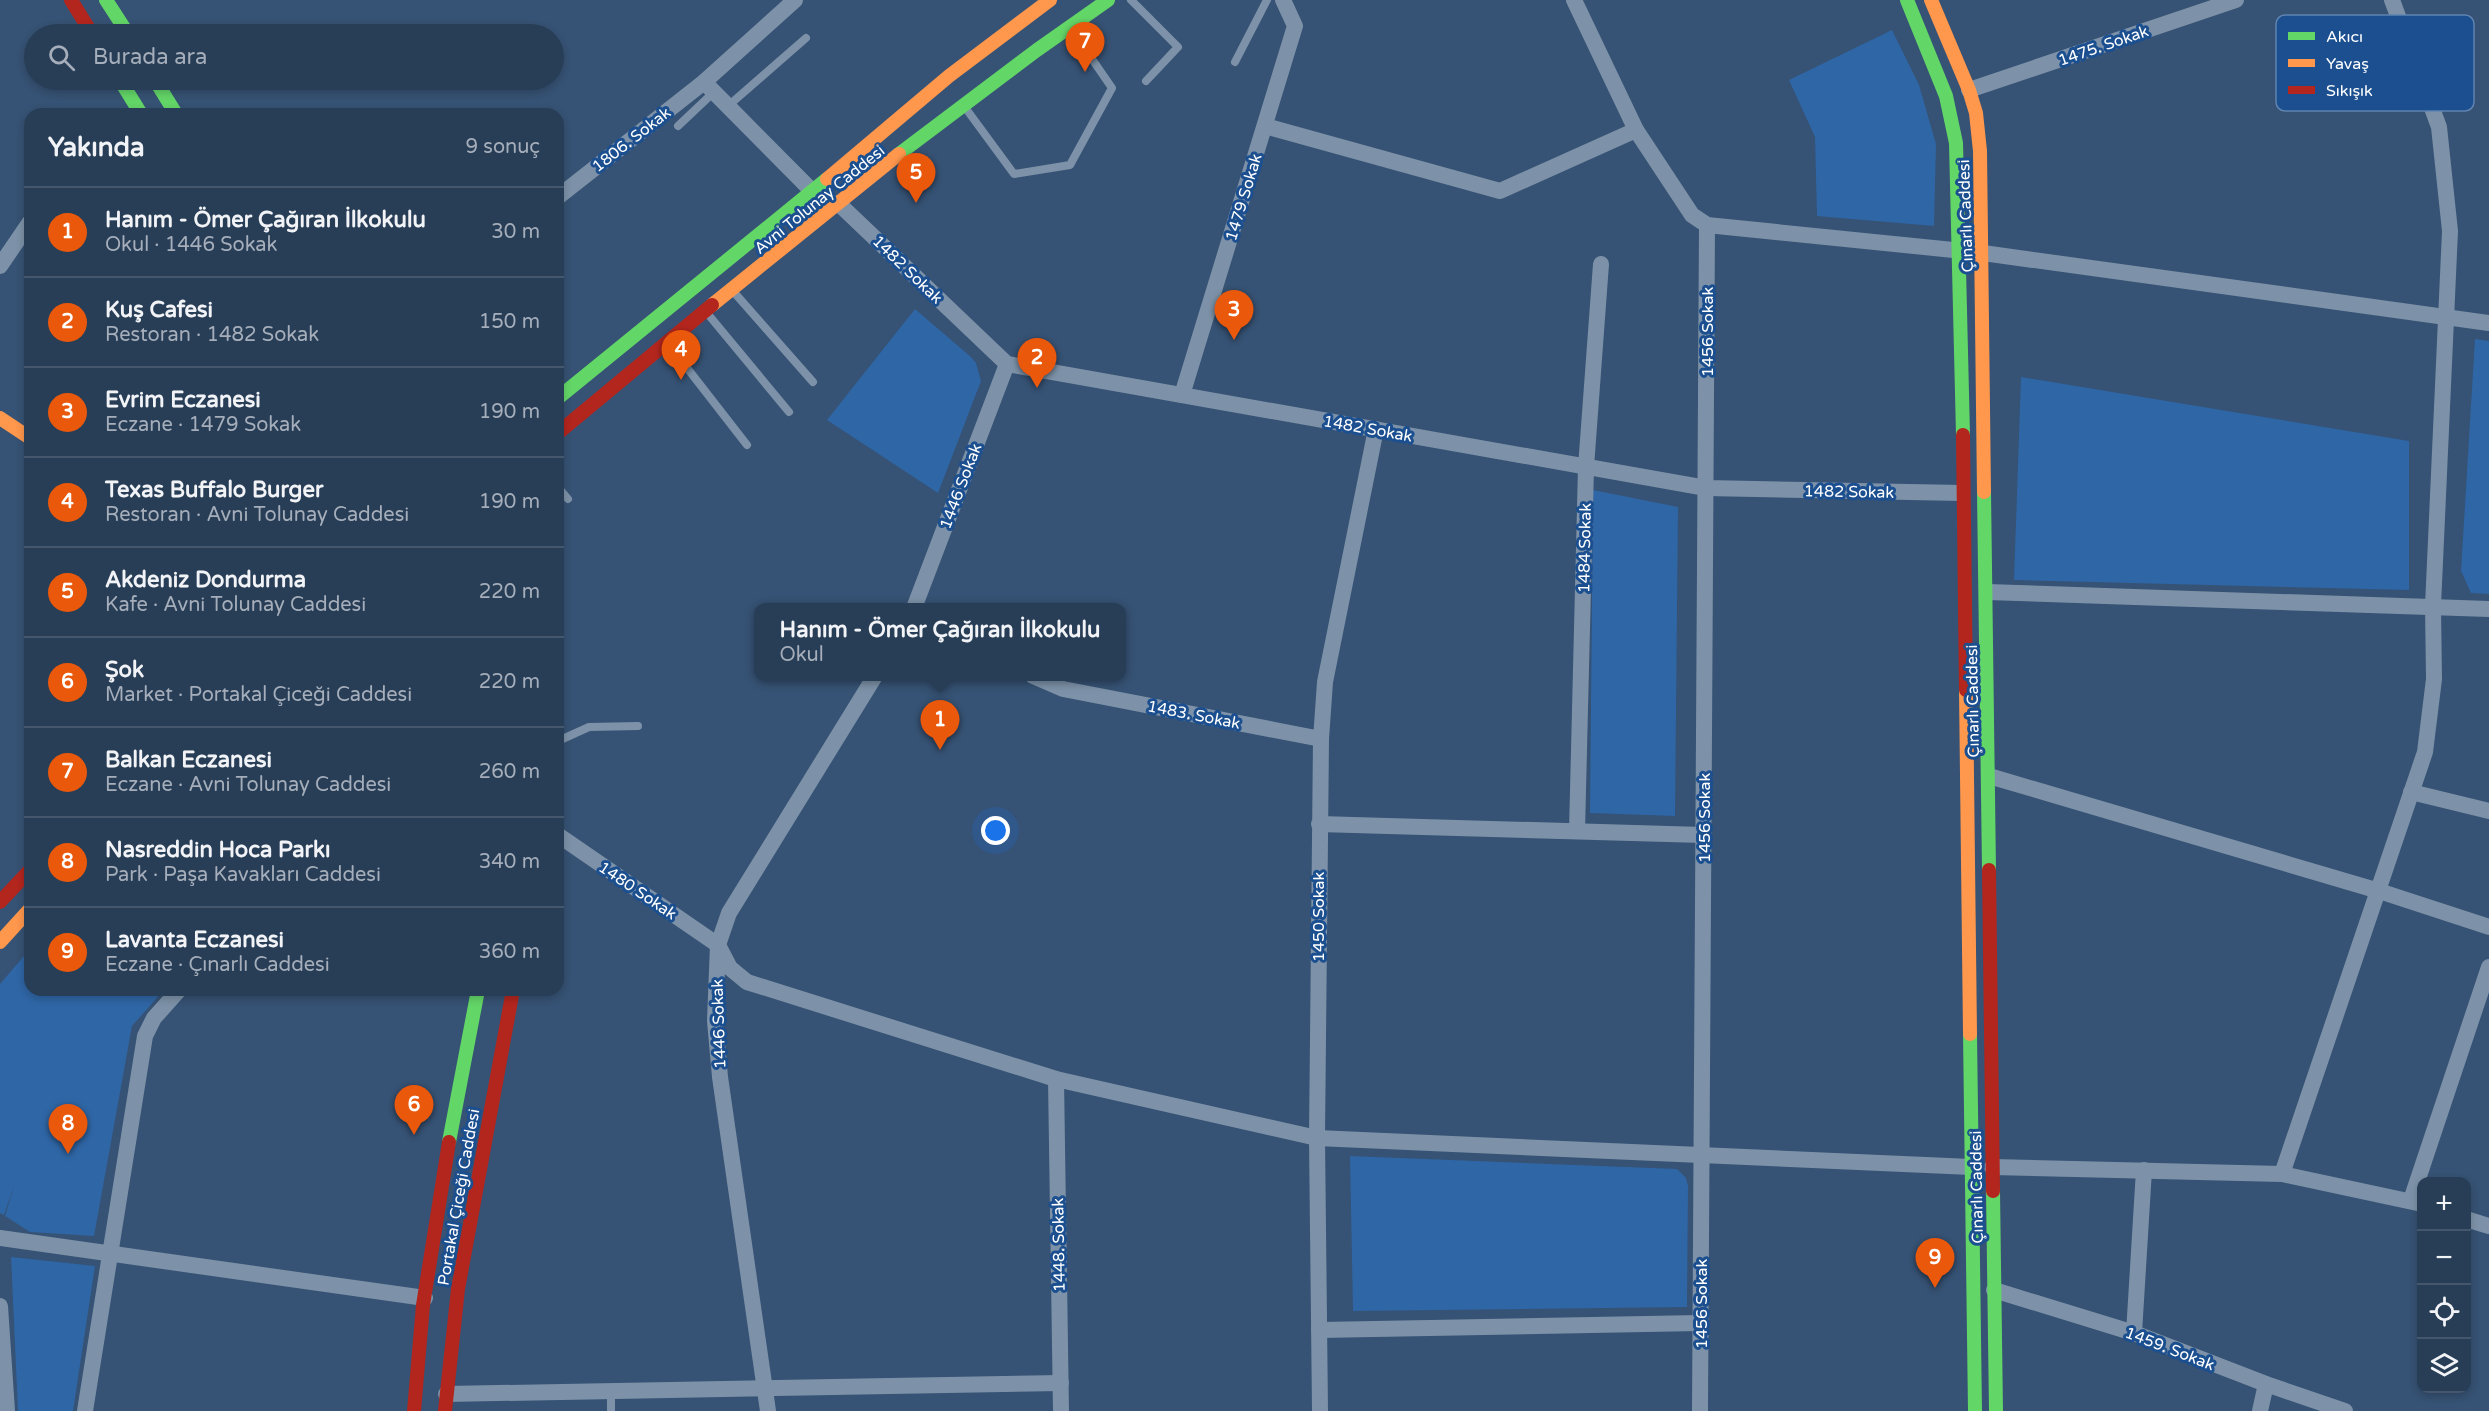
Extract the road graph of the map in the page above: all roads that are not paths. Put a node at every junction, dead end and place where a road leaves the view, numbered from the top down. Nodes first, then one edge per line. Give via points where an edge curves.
1 (71, 0) edge
2 (106, 0) edge
3 (795, 0) edge
4 (1050, 0) edge
5 (1108, 0) edge
6 (1131, 0) edge
7 (1267, 0) edge
8 (1284, 0) edge
9 (1574, 0) edge
10 (1907, 0) edge
11 (1931, 0) edge
12 (2236, 0) edge
13 (2392, 0) edge
14 (2398, 15) edge
15 (86, 24) edge
16 (122, 24) edge
17 (1069, 26) junction
18 (806, 38) dead end
19 (1235, 62) dead end
20 (1146, 81) dead end
21 (709, 87) junction
22 (126, 90) edge
23 (161, 90) edge
24 (1969, 90) junction
25 (964, 105) junction
26 (728, 106) junction
27 (137, 108) edge
28 (172, 108) edge
29 (2433, 111) edge
30 (678, 126) dead end
31 (1265, 126) junction
32 (1635, 130) junction
33 (811, 190) junction
34 (564, 193) edge
35 (838, 203) junction
36 (1707, 225) junction
37 (24, 231) edge
38 (1961, 251) junction
39 (1983, 253) junction
40 (1601, 264) dead end
41 (0, 266) edge
42 (732, 290) junction
43 (706, 312) junction
44 (2447, 317) junction
45 (2489, 323) edge
46 (668, 343) junction
47 (1007, 364) junction
48 (813, 382) dead end
49 (564, 393) edge
50 (1182, 395) junction
51 (789, 411) dead end
52 (0, 418) edge
53 (564, 428) edge
54 (1376, 429) junction
55 (24, 434) edge
56 (747, 445) dead end
57 (1586, 467) junction
58 (1706, 488) junction
59 (1962, 493) junction
60 (564, 494) edge
61 (568, 499) dead end
62 (1987, 592) junction
63 (916, 603) edge
64 (2433, 606) junction
65 (2489, 609) edge
66 (872, 681) edge
67 (1045, 681) edge
68 (638, 726) dead end
69 (564, 738) edge
70 (1321, 739) junction
71 (1989, 776) junction
72 (2411, 792) junction
73 (2489, 811) edge
74 (1319, 824) junction
75 (1577, 831) junction
76 (1703, 836) junction
77 (564, 839) edge
78 (24, 876) edge
79 (2379, 891) junction
80 (0, 902) edge
81 (24, 916) edge
82 (2489, 927) edge
83 (0, 942) edge
84 (718, 945) junction
85 (2489, 967) edge
86 (174, 996) edge
87 (477, 996) edge
88 (512, 996) edge
89 (1056, 1079) junction
90 (1317, 1138) junction
91 (1702, 1153) junction
92 (1971, 1167) junction
93 (1992, 1167) junction
94 (2144, 1170) junction
95 (2283, 1174) junction
96 (2416, 1202) edge
97 (2471, 1221) edge
98 (2489, 1226) edge
99 (0, 1238) edge
100 (108, 1254) junction
101 (1994, 1290) junction
102 (425, 1298) junction
103 (0, 1306) edge
104 (1700, 1323) junction
105 (1319, 1330) junction
106 (2134, 1333) junction
107 (1061, 1383) junction
108 (2266, 1384) junction
109 (766, 1389) junction
110 (611, 1391) junction
111 (446, 1394) junction
112 (7, 1411) edge
113 (85, 1411) edge
114 (414, 1411) edge
115 (446, 1411) edge
116 (611, 1411) edge
117 (768, 1411) edge
118 (1061, 1411) edge
119 (1320, 1411) edge
120 (1700, 1411) edge
121 (1976, 1411) edge
122 (1996, 1411) edge
123 (2259, 1411) edge
124 (2344, 1411) edge

1 - 15 main road
2 - 16 main road
3 - 21 street, 1806. Sokak
4 - 33 main road, Avni Tolunay Caddesi via 949,76
5 - 17 main road, Avni Tolunay Caddesi
6 - 20 lane via 1178,47
7 - 19 lane
8 - 31 street, 1479 Sokak via 1295,27
9 - 32 street
10 - 38 main road, Çınarlı Caddesi via 1946,96 1956,143
11 - 24 main road, Çınarlı Caddesi
12 - 24 street, 1475. Sokak
13 - 14 street
17 - 25 main road, Avni Tolunay Caddesi
17 - 25 lane via 1112,88 1070,165 1014,174
18 - 26 lane
21 - 26 street
21 - 30 lane
21 - 34 street, 1806. Sokak
22 - 27 main road
23 - 28 main road
24 - 39 main road, Çınarlı Caddesi via 1980,151
25 - 35 main road, Avni Tolunay Caddesi
26 - 33 street
29 - 44 street via 2439,126 2450,231
31 - 32 street via 1500,191
31 - 50 street, 1479 Sokak
32 - 36 street via 1692,215
33 - 49 main road, Avni Tolunay Caddesi
35 - 42 main road, Avni Tolunay Caddesi
35 - 47 street, 1482 Sokak
36 - 38 street
36 - 58 street, 1456 Sokak
37 - 41 street
38 - 39 street
38 - 59 main road, Çınarlı Caddesi
39 - 44 street
39 - 62 main road, Çınarlı Caddesi
40 - 57 street, 1484 Sokak
42 - 43 main road, Avni Tolunay Caddesi
42 - 48 lane
43 - 46 main road, Avni Tolunay Caddesi
43 - 51 lane
44 - 45 street
44 - 64 street
46 - 53 main road, Avni Tolunay Caddesi
46 - 56 lane
47 - 50 street, 1482 Sokak
47 - 63 street, 1446 Sokak
50 - 54 street, 1482 Sokak
52 - 55 main road
54 - 57 street, 1482 Sokak
54 - 70 street, 1450 Sokak via 1325,682
57 - 58 street, 1482 Sokak
57 - 75 street, 1484 Sokak
58 - 59 street, 1482 Sokak
58 - 76 street, 1456 Sokak
59 - 92 main road, Çınarlı Caddesi
60 - 61 lane
62 - 64 street
62 - 71 main road, Çınarlı Caddesi
64 - 65 street
64 - 72 street via 2434,679 2425,752
66 - 84 street, 1446 Sokak via 729,913
67 - 70 street, 1483. Sokak via 1063,689
68 - 69 lane via 589,727
70 - 74 street, 1450 Sokak
71 - 79 street
71 - 93 main road, Çınarlı Caddesi
72 - 73 street
72 - 79 street
74 - 75 street
74 - 90 street, 1450 Sokak
75 - 76 street
76 - 91 street, 1456 Sokak
77 - 84 street, 1480 Sokak
78 - 80 main road
79 - 82 street
79 - 95 street
81 - 83 main road
84 - 89 street via 730,968 747,982
84 - 109 street, 1446 Sokak via 715,1021 720,1077
85 - 96 street
86 - 100 street via 154,1018 145,1036
87 - 102 main road, Portakal Çiceği Caddesi
88 - 111 main road, Portakal Çiceği Caddesi via 458,1289
89 - 90 street
89 - 107 street, 1448. Sokak
90 - 91 street
90 - 105 street, 1450 Sokak
91 - 92 street
91 - 104 street, 1456 Sokak
92 - 93 main road
92 - 121 main road, Çınarlı Caddesi
93 - 94 street
93 - 101 main road, Çınarlı Caddesi
94 - 95 street
94 - 106 street
95 - 96 street
97 - 98 street
99 - 100 street
100 - 102 street
100 - 113 street
101 - 106 street, 1459. Sokak
101 - 122 main road, Çınarlı Caddesi
102 - 114 main road, Portakal Çiceği Caddesi
103 - 112 street
104 - 105 street
104 - 120 street, 1456 Sokak
105 - 119 street, 1450 Sokak
106 - 108 street, 1459. Sokak
107 - 109 street
107 - 118 street, 1448. Sokak
108 - 123 street
108 - 124 street, 1459. Sokak
109 - 110 street
109 - 117 street, 1446 Sokak
110 - 111 street
110 - 116 lane
111 - 115 main road, Portakal Çiceği Caddesi

